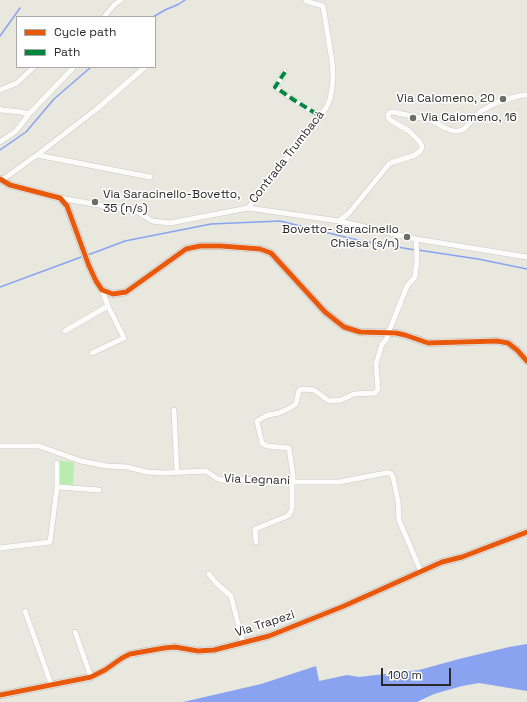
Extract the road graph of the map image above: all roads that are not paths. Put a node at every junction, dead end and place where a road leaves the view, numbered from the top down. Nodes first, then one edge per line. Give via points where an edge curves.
1 (121, 0) edge
2 (306, 1) dead end
3 (105, 16) edge
4 (33, 68) edge
5 (73, 68) edge
6 (144, 68) edge
7 (285, 72) dead end
8 (0, 90) edge
9 (527, 95) edge
10 (0, 109) edge
11 (29, 114) junction
12 (320, 116) junction
13 (0, 142) edge
14 (37, 156) junction
15 (150, 177) dead end
16 (1, 179) edge
17 (60, 198) junction
18 (248, 208) junction
19 (339, 221) junction
20 (416, 239) junction
21 (527, 257) edge
22 (102, 290) junction
23 (108, 306) junction
24 (65, 331) dead end
25 (389, 332) junction
26 (92, 353) dead end
27 (527, 361) edge
28 (174, 410) dead end
29 (0, 446) edge
30 (57, 464) dead end
31 (177, 473) junction
32 (293, 482) junction
33 (57, 487) junction
34 (99, 490) dead end
35 (527, 532) edge
36 (256, 542) dead end
37 (0, 548) edge
38 (421, 572) junction
39 (209, 574) dead end
40 (25, 612) dead end
41 (75, 632) dead end
42 (243, 643) junction
43 (91, 676) junction
44 (51, 684) junction
45 (0, 695) edge

1 - 3 street
2 - 12 street, Contrada Trumbacà via 323,6 332,61 330,99
4 - 8 street via 17,83
5 - 11 street
6 - 14 street
7 - 12 street via 275,87
9 - 19 street via 514,97 481,110 464,129 459,131 453,131 420,117 389,113 390,120 409,131 418,140 421,150 413,156 389,164 349,213
10 - 11 street
11 - 13 street via 16,131
12 - 18 street, Contrada Trumbacà
14 - 15 street
14 - 16 street
16 - 17 street via 10,185
17 - 18 street via 138,212 152,221 170,223
17 - 22 street via 67,206 89,266
18 - 19 street
19 - 20 street
20 - 21 street
20 - 25 street via 415,277 407,286
22 - 23 street
22 - 25 street via 113,294 126,292 186,249 200,246 260,249 271,253 324,312 344,328 360,332
23 - 24 street
23 - 26 street via 124,338
25 - 27 street via 428,343 508,343
25 - 32 street via 376,362 378,389 375,393 354,394 341,400 329,401 314,390 304,388 298,390 296,404 257,421 262,443 267,446 289,448
28 - 31 street
29 - 31 street, Via Legnani via 39,446 81,461 163,474
30 - 33 street
31 - 32 street, Via Legnani via 206,471 218,479 227,481 253,479
32 - 36 street via 292,508 289,515 255,529
32 - 38 street, Via Legnani via 339,482 391,474 398,501 399,520
33 - 34 street
33 - 37 street via 50,542
35 - 38 street, Via Trapezi
38 - 42 street, Via Trapezi via 269,636
39 - 42 street via 216,584 231,596
40 - 44 street
41 - 43 street
42 - 43 street, Via Trapezi via 214,650 164,648 130,654
43 - 44 street, Via Trapezi
44 - 45 street, Via Trapezi

